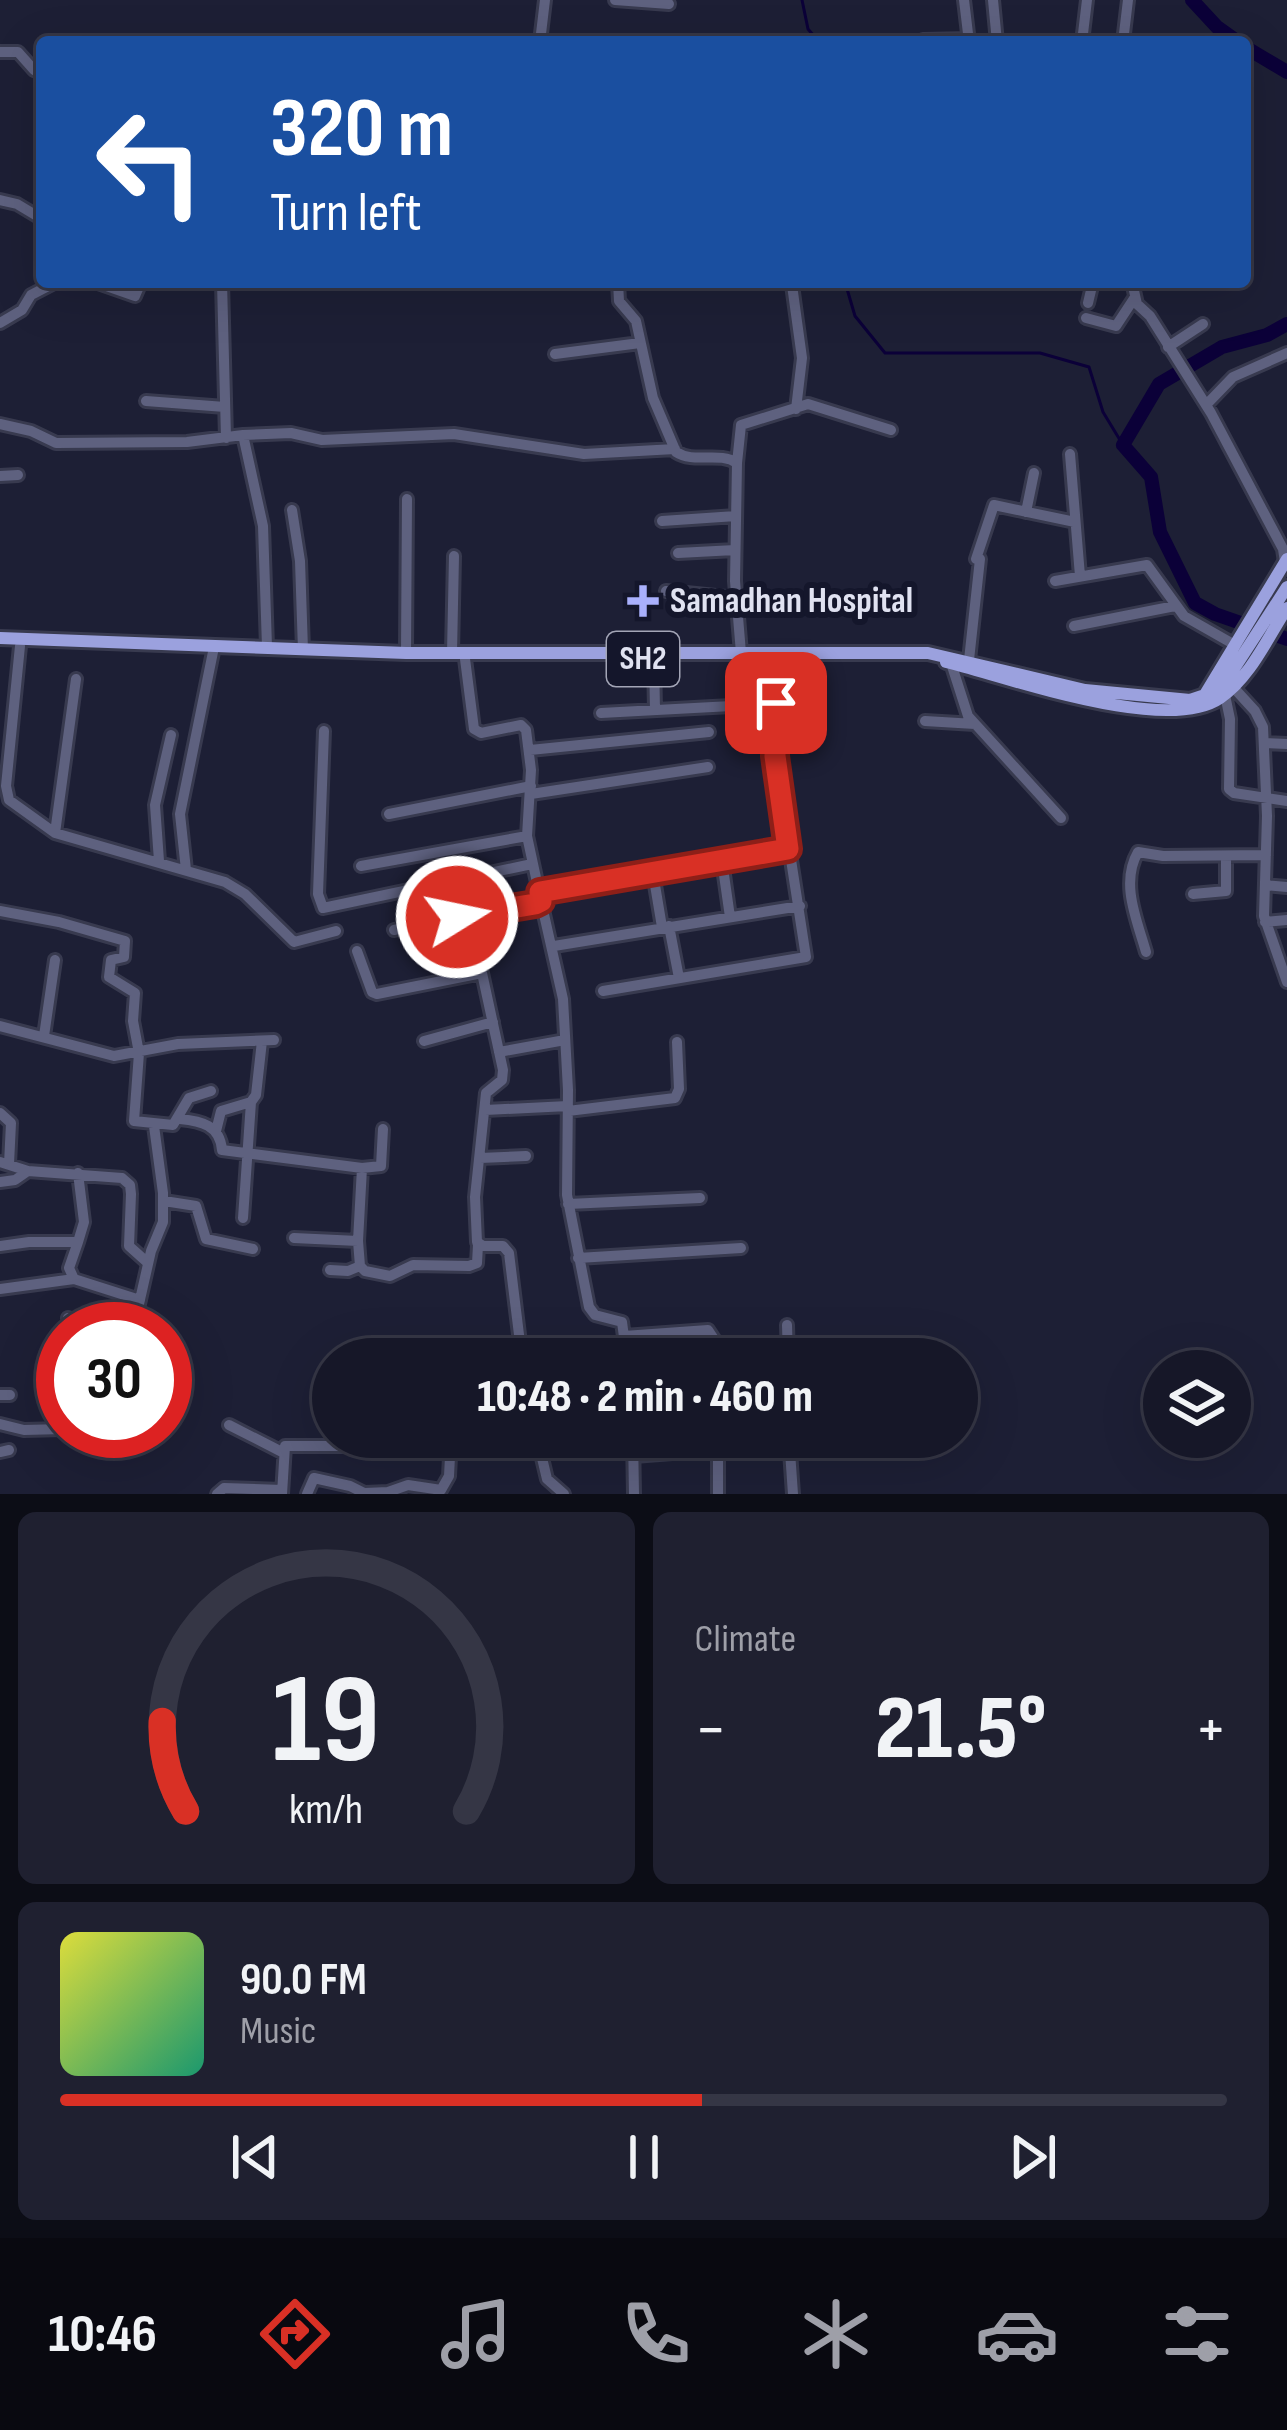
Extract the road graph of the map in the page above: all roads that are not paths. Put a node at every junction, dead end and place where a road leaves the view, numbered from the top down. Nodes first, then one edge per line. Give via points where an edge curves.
1 (545, 0) edge
2 (615, 0) edge
3 (964, 0) edge
4 (993, 0) edge
5 (1088, 0) edge
6 (1129, 0) edge
7 (669, 4) dead end
8 (541, 36) edge
9 (968, 36) edge
10 (997, 36) edge
11 (1083, 36) edge
12 (1124, 36) edge
13 (0, 52) edge
14 (36, 71) edge
15 (0, 200) edge
16 (36, 215) edge
17 (44, 288) edge
18 (112, 288) edge
19 (138, 288) edge
20 (222, 288) edge
21 (618, 288) edge
22 (792, 288) edge
23 (1092, 288) edge
24 (1130, 288) edge
25 (1132, 288) edge
26 (1088, 303) dead end
27 (1086, 318) dead end
28 (0, 323) edge
29 (1203, 324) dead end
30 (640, 343) junction
31 (1172, 353) junction
32 (1287, 353) edge
33 (555, 355) dead end
34 (146, 400) dead end
35 (1203, 400) junction
36 (225, 407) junction
37 (796, 409) junction
38 (0, 424) edge
39 (891, 430) dead end
40 (243, 435) junction
41 (226, 438) junction
42 (674, 449) junction
43 (1070, 454) dead end
44 (737, 463) junction
45 (1034, 473) dead end
46 (18, 475) dead end
47 (0, 476) edge
48 (407, 500) dead end
49 (292, 510) dead end
50 (1027, 512) junction
51 (736, 516) junction
52 (662, 521) dead end
53 (1076, 522) junction
54 (1272, 527) junction
55 (1287, 537) edge
56 (736, 550) junction
57 (678, 553) dead end
58 (454, 556) dead end
59 (1284, 564) edge
60 (1080, 576) junction
61 (1055, 581) dead end
62 (1287, 587) edge
63 (666, 591) dead end
64 (736, 598) junction
65 (1175, 606) junction
66 (1287, 608) edge
67 (1074, 626) dead end
68 (0, 641) edge
69 (20, 646) junction
70 (267, 647) junction
71 (1245, 647) junction
72 (303, 650) junction
73 (213, 652) junction
74 (406, 653) junction
75 (741, 653) junction
76 (326, 654) junction
77 (459, 656) junction
78 (654, 659) junction
79 (780, 660) junction
80 (969, 660) junction
81 (951, 663) junction
82 (76, 679) dead end
83 (1229, 691) junction
84 (1194, 702) junction
85 (750, 705) dead end
86 (655, 710) junction
87 (601, 713) dead end
88 (925, 722) dead end
89 (975, 724) junction
90 (324, 731) dead end
91 (709, 732) dead end
92 (171, 735) dead end
93 (1265, 743) junction
94 (1287, 744) edge
95 (530, 750) junction
96 (708, 767) dead end
97 (531, 790) junction
98 (4, 798) edge
99 (1267, 799) junction
100 (1287, 801) edge
101 (389, 814) dead end
102 (1060, 818) dead end
103 (56, 833) junction
104 (527, 836) junction
105 (788, 849) junction
106 (1266, 855) junction
107 (1226, 856) junction
108 (159, 861) junction
109 (722, 861) junction
110 (532, 864) junction
111 (361, 866) dead end
112 (185, 870) junction
113 (653, 873) junction
114 (1265, 885) junction
115 (1287, 887) edge
116 (1193, 894) dead end
117 (540, 896) junction
118 (800, 906) junction
119 (0, 911) edge
120 (730, 916) junction
121 (457, 917) junction
122 (1287, 920) edge
123 (1265, 922) junction
124 (666, 927) junction
125 (394, 930) dead end
126 (336, 931) dead end
127 (554, 946) junction
128 (357, 951) dead end
129 (1146, 952) dead end
130 (55, 961) dead end
131 (482, 973) junction
132 (679, 978) junction
133 (1287, 982) edge
134 (603, 991) dead end
135 (493, 1022) junction
136 (0, 1026) edge
137 (44, 1036) junction
138 (566, 1040) junction
139 (424, 1041) dead end
140 (677, 1042) dead end
141 (499, 1052) junction
142 (139, 1053) junction
143 (211, 1091) dead end
144 (251, 1102) junction
145 (568, 1108) junction
146 (485, 1110) junction
147 (0, 1113) edge
148 (180, 1119) junction
149 (154, 1126) junction
150 (383, 1129) dead end
151 (216, 1130) junction
152 (247, 1152) junction
153 (526, 1156) dead end
154 (479, 1158) junction
155 (4, 1163) edge
156 (362, 1168) junction
157 (28, 1172) junction
158 (79, 1173) junction
159 (0, 1182) edge
160 (700, 1198) dead end
161 (164, 1201) junction
162 (568, 1204) junction
163 (244, 1218) dead end
164 (294, 1238) dead end
165 (358, 1241) junction
166 (78, 1242) junction
167 (478, 1245) junction
168 (0, 1246) edge
169 (741, 1248) dead end
170 (253, 1249) dead end
171 (578, 1258) junction
172 (148, 1263) junction
173 (360, 1266) junction
174 (330, 1270) dead end
175 (74, 1279) junction
176 (0, 1289) edge
177 (140, 1300) joint
178 (788, 1325) dead end
179 (625, 1336) joint
180 (519, 1338) edge
181 (713, 1338) edge
182 (788, 1338) edge
183 (0, 1424) edge
184 (230, 1425) dead end
185 (36, 1430) edge
186 (312, 1445) edge
187 (282, 1452) junction
188 (449, 1458) edge
189 (542, 1458) edge
190 (634, 1458) edge
191 (718, 1458) edge
192 (790, 1458) edge
193 (282, 1492) edge
194 (441, 1492) edge
195 (366, 1493) edge
196 (217, 1494) edge
197 (308, 1494) edge
198 (564, 1494) edge
199 (634, 1494) edge
200 (718, 1494) edge
201 (793, 1494) edge

1 - 8 street
2 - 7 street
3 - 9 street
4 - 10 street
5 - 11 street
6 - 12 street
13 - 14 street via 18,52
15 - 16 street
17 - 28 street
18 - 19 street via 135,296
20 - 36 street
21 - 30 street
22 - 37 street via 802,358
23 - 26 street
24 - 27 street via 1115,326
25 - 31 street
29 - 31 street
30 - 33 street
30 - 42 street
31 - 35 street
32 - 35 street
34 - 36 street
35 - 54 street
36 - 41 street
37 - 39 street via 811,404
37 - 44 street via 741,425
38 - 41 street via 61,443
40 - 41 street
40 - 42 street via 454,434 584,454
40 - 70 street via 263,526
42 - 44 street
43 - 53 street
44 - 51 street
45 - 50 street
46 - 47 street
48 - 74 street
49 - 72 street
50 - 53 street
50 - 80 street via 992,506 978,559
51 - 52 street
51 - 56 street
53 - 60 street
54 - 55 street
54 - 59 street
56 - 57 street
56 - 64 street
58 - 77 street
59 - 71 main road
60 - 61 street
60 - 65 street via 1148,565
62 - 71 main road
63 - 64 street
64 - 75 street
65 - 67 street
65 - 71 street
66 - 71 main road
68 - 69 main road, SH2
68 - 70 main road, SH2
69 - 73 main road, SH2
69 - 98 street
70 - 72 main road, SH2
71 - 83 main road
71 - 84 main road via 1226,681
72 - 76 main road, SH2
73 - 76 main road, SH2
73 - 112 street via 180,814
74 - 76 main road, SH2
74 - 77 main road, SH2
75 - 77 main road, SH2
75 - 80 main road, SH2 via 928,652
76 - 77 main road, SH2
77 - 78 main road, SH2
77 - 95 street via 474,729 521,725
78 - 79 main road, SH2
78 - 86 street
79 - 81 main road, SH2
79 - 105 street via 774,744
80 - 84 main road, SH2 via 1085,690
81 - 84 main road, SH2 via 1082,699
81 - 89 street
82 - 103 street
83 - 84 main road, SH2
83 - 93 street via 1260,718
83 - 99 street via 1229,789
85 - 86 street
86 - 87 street
88 - 89 street
89 - 102 street
90 - 110 street via 323,908
91 - 95 street
92 - 108 street via 155,806
93 - 94 street
93 - 99 street
95 - 97 street
96 - 97 street
97 - 101 street
97 - 104 street
98 - 103 street
99 - 100 street
99 - 106 street
103 - 108 street
104 - 110 street
104 - 111 street
105 - 109 street
105 - 118 street
106 - 107 street
106 - 114 street
107 - 116 street via 1226,891
107 - 129 street via 1134,855 1130,892
108 - 112 street
109 - 113 street
109 - 120 street
110 - 117 street
112 - 126 street via 245,894 294,942
113 - 117 street
113 - 124 street
114 - 115 street
114 - 123 street
117 - 121 street
117 - 127 street
118 - 120 street
118 - 132 street via 806,957
119 - 142 street via 124,941 124,957 111,960 109,977 135,991
120 - 124 street
121 - 125 street
121 - 131 street
122 - 123 street
123 - 133 street
124 - 127 street
124 - 132 street
127 - 138 street
128 - 131 street via 377,994
130 - 137 street
131 - 135 street
132 - 134 street
135 - 139 street
135 - 141 street
136 - 137 street
137 - 142 street via 101,1054
138 - 141 street
138 - 145 street
140 - 145 street via 675,1098
141 - 146 street via 503,1076 486,1093
142 - 144 street via 268,1040
142 - 149 street via 133,1118
143 - 148 street via 189,1098
144 - 151 street via 221,1111
144 - 152 street
145 - 146 street
145 - 162 street
146 - 154 street
147 - 155 street via 11,1123
148 - 149 street
148 - 151 street
149 - 161 street
150 - 156 street via 381,1166
151 - 152 street via 222,1150
152 - 156 street
152 - 163 street
153 - 154 street
154 - 167 street
155 - 157 street
156 - 165 street
157 - 158 street
157 - 159 street
158 - 166 street
158 - 172 street via 130,1185 129,1246
160 - 162 street
161 - 170 street via 196,1206 206,1239
161 - 172 street
162 - 171 street
164 - 165 street
165 - 173 street
166 - 168 street
166 - 175 street via 69,1268
167 - 173 street via 477,1263 469,1266 413,1265 383,1276
167 - 180 street via 508,1253
169 - 171 street
171 - 179 street via 592,1311 619,1320
172 - 177 street
173 - 174 street
175 - 176 street
175 - 177 street
178 - 182 street
179 - 181 street via 709,1330
183 - 185 street
184 - 187 street
186 - 187 street
187 - 193 street
188 - 194 street
189 - 198 street via 547,1479
190 - 199 street
191 - 200 street
192 - 201 street
193 - 196 street
194 - 195 street via 408,1485
195 - 197 street via 314,1478

